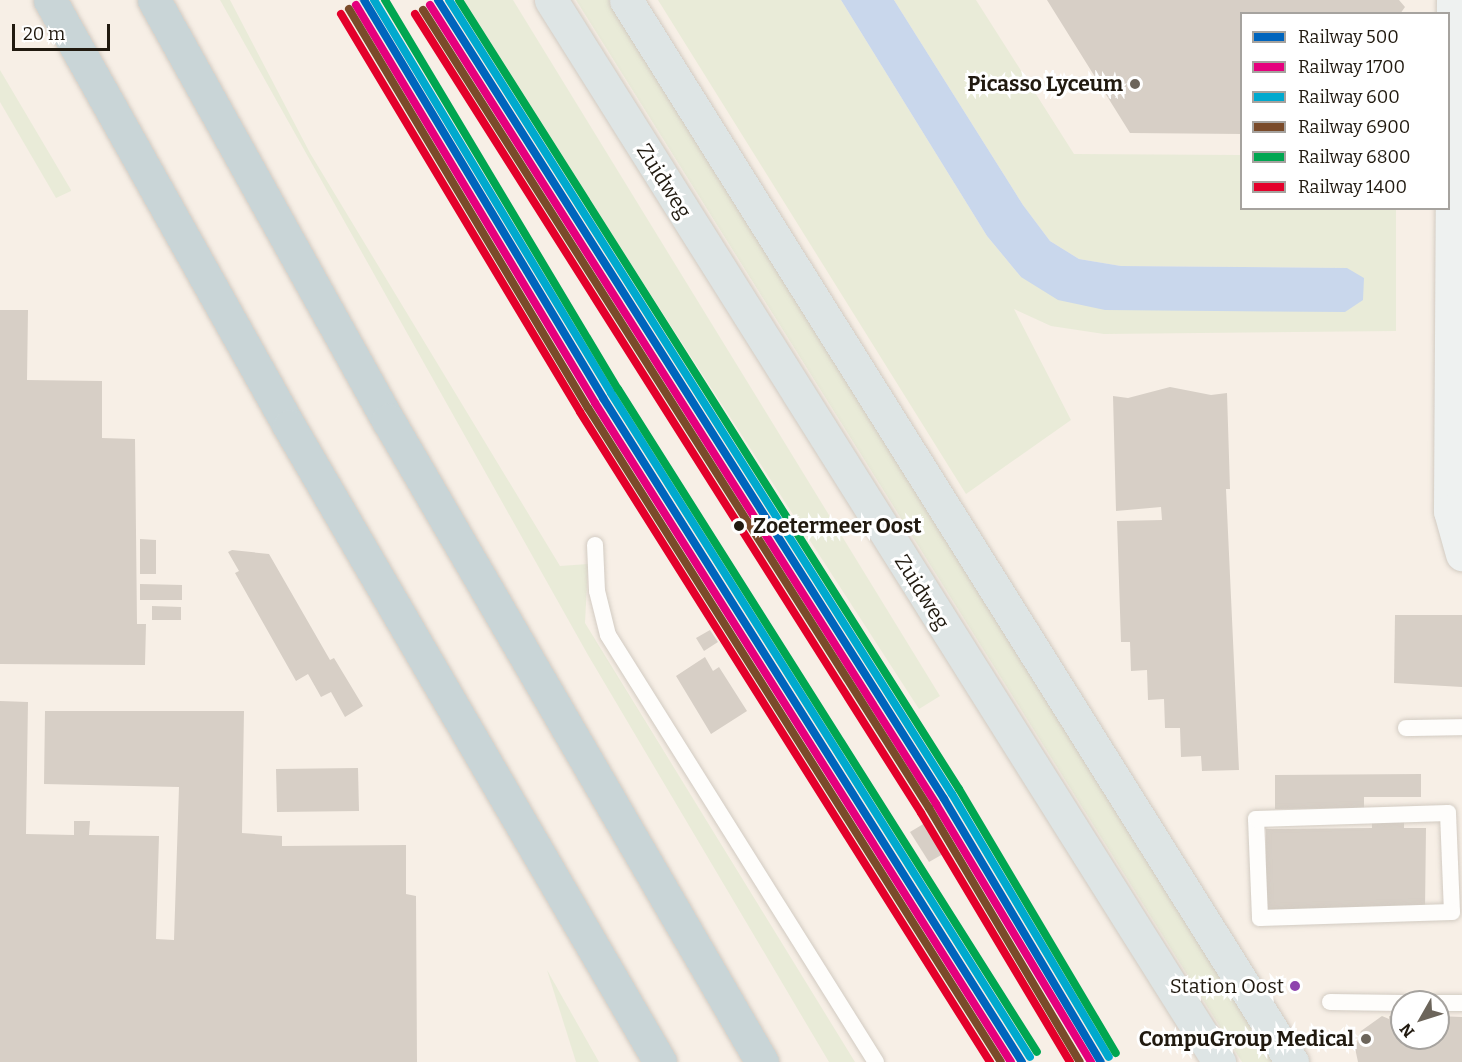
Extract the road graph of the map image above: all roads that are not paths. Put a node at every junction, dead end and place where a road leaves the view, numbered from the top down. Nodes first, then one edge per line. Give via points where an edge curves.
1 (50, 0) edge
2 (154, 0) edge
3 (551, 0) edge
4 (626, 0) edge
5 (1453, 0) edge
6 (595, 545) dead end
7 (1462, 554) edge
8 (1462, 727) edge
9 (1406, 728) dead end
10 (1457, 864) edge
11 (1330, 1002) dead end
12 (1390, 1003) edge
13 (660, 1062) edge
14 (762, 1062) edge
15 (876, 1062) edge
16 (1219, 1062) edge
17 (1292, 1062) edge

1 - 13 highway via 289,426
2 - 14 highway via 394,430
3 - 16 main road, Zuidweg
4 - 17 main road
5 - 7 street via 1450,512
6 - 15 lane via 597,591 608,635
8 - 9 lane
10 - 10 lane via 1448,813 1256,819 1260,918 1452,912
11 - 12 lane

